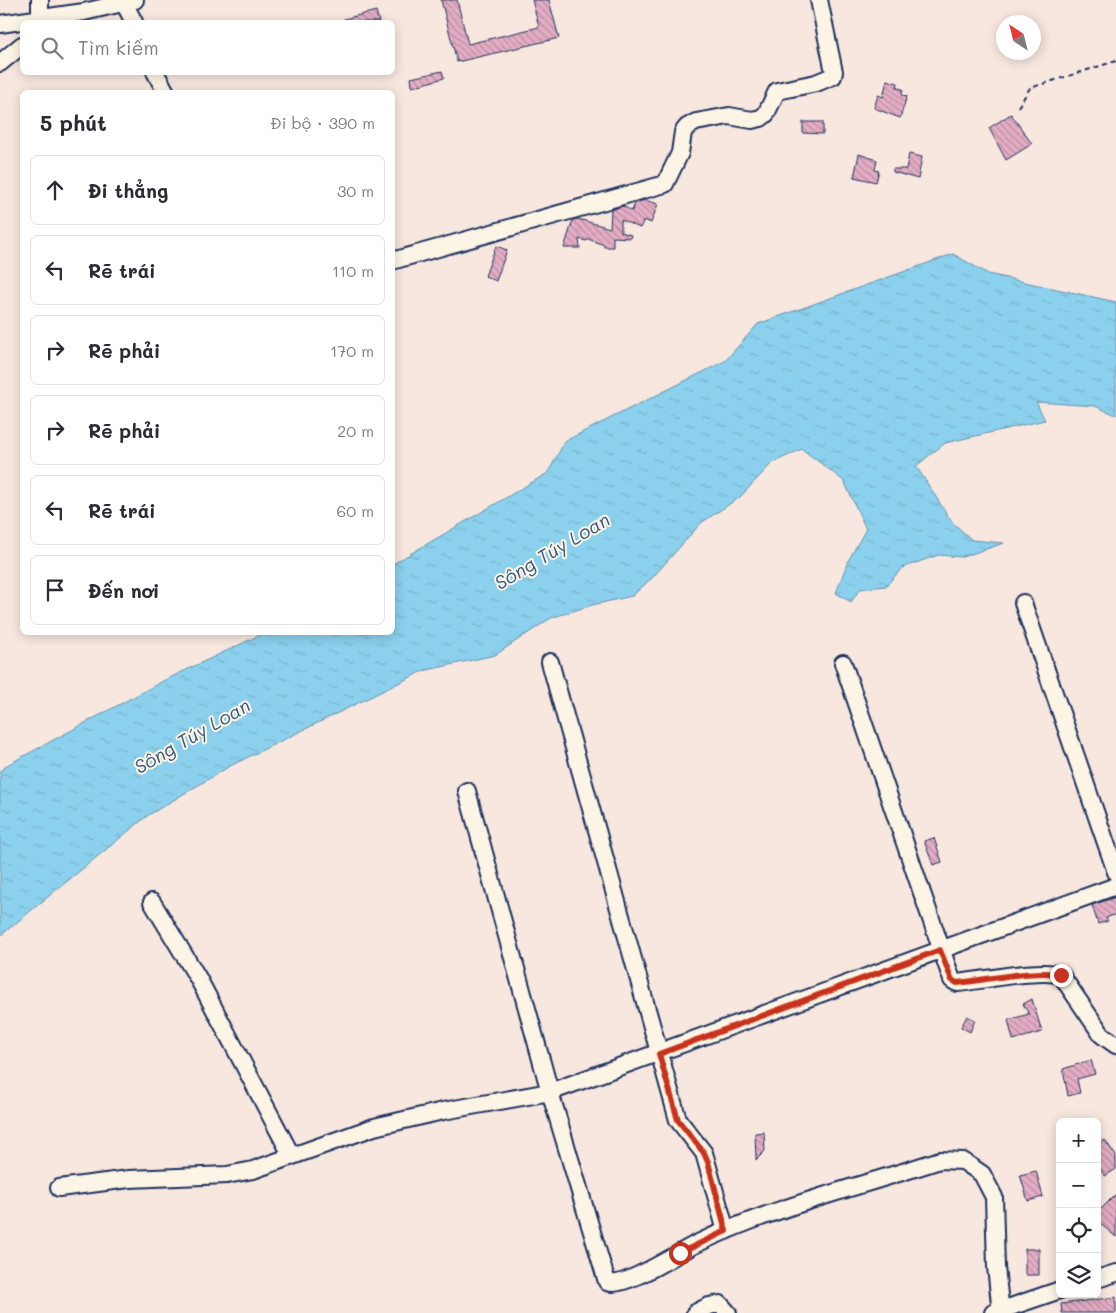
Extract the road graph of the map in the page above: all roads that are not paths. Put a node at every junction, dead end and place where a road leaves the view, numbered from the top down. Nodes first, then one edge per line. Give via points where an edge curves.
1 (40, 0) edge
2 (819, 0) edge
3 (130, 1) edge
4 (84, 6) edge
5 (40, 18) junction
6 (27, 20) edge
7 (61, 20) edge
8 (134, 20) edge
9 (20, 21) edge
10 (0, 24) edge
11 (20, 47) edge
12 (0, 63) edge
13 (158, 75) edge
14 (165, 90) edge
15 (395, 261) edge
16 (1023, 603) dead end
17 (550, 662) dead end
18 (843, 662) dead end
19 (467, 792) dead end
20 (1116, 872) edge
21 (1116, 886) edge
22 (152, 902) dead end
23 (940, 950) junction
24 (1116, 1046) edge
25 (659, 1054) junction
26 (550, 1092) junction
27 (290, 1157) junction
28 (59, 1188) dead end
29 (726, 1231) junction
30 (1116, 1273) edge
31 (1101, 1278) edge
32 (1056, 1291) edge
33 (999, 1312) edge
34 (695, 1313) edge
35 (728, 1313) edge

1 - 5 street
2 - 15 street via 833,76 777,91 761,118 752,120 729,116 696,122 687,127 683,132 680,153 665,184
3 - 4 street
3 - 8 street
4 - 5 street
4 - 7 street
5 - 6 street
9 - 10 street
11 - 12 street
13 - 14 street
16 - 20 street
17 - 25 street
18 - 23 street
19 - 26 street
21 - 23 street
22 - 27 street via 198,978
23 - 24 street via 952,980 957,983 1026,975 1061,975 1102,1035
23 - 25 street
25 - 26 street
25 - 29 street via 678,1120 708,1162
26 - 27 street via 374,1127
26 - 29 street via 605,1280 616,1283 642,1273
27 - 28 street via 227,1175 129,1179
29 - 33 street via 940,1160 963,1161 982,1174 994,1197
30 - 31 street
32 - 33 street
34 - 35 street via 720,1304

